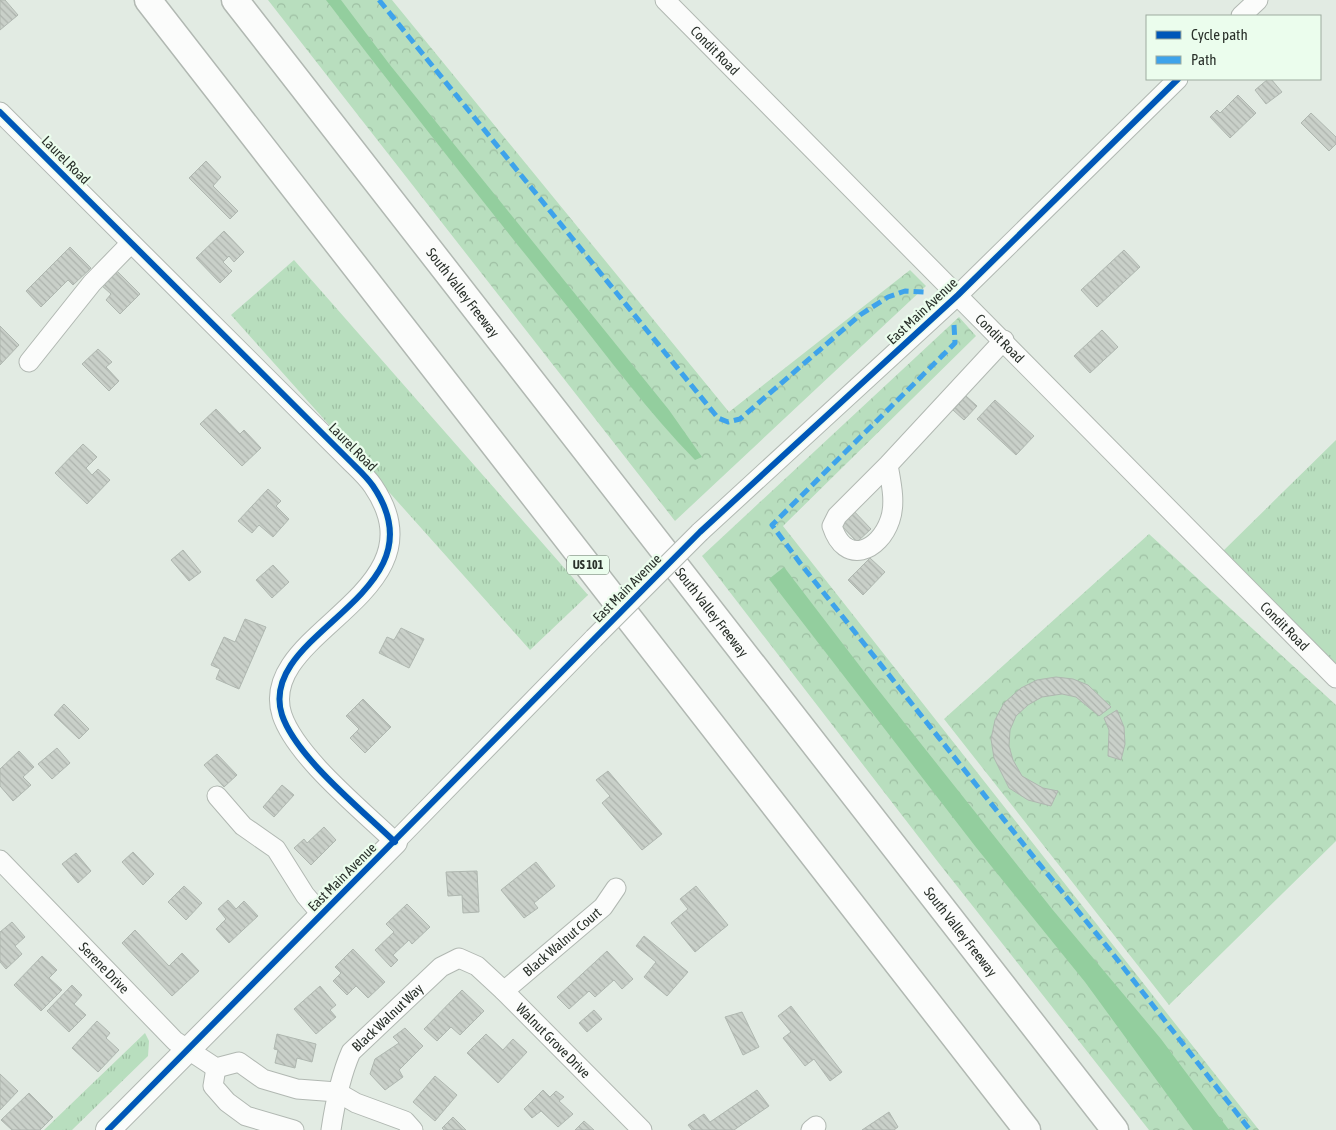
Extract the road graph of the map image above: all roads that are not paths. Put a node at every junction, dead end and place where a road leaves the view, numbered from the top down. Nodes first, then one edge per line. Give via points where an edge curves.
1 (148, 0) edge
2 (236, 0) edge
3 (665, 0) edge
4 (1258, 0) edge
5 (1242, 15) edge
6 (1177, 80) edge
7 (0, 112) edge
8 (131, 243) junction
9 (958, 294) junction
10 (1004, 340) junction
11 (28, 362) dead end
12 (888, 465) dead end
13 (1336, 678) edge
14 (217, 796) dead end
15 (395, 842) junction
16 (0, 860) edge
17 (616, 888) dead end
18 (322, 915) junction
19 (459, 958) joint
20 (504, 991) junction
21 (189, 1050) junction
22 (216, 1068) junction
23 (337, 1092) junction
24 (108, 1130) edge
25 (294, 1130) edge
26 (331, 1130) edge
27 (413, 1130) edge
28 (642, 1130) edge
29 (1027, 1130) edge
30 (1115, 1130) edge

1 - 29 highway, US 101
2 - 30 highway, South Valley Freeway
3 - 9 street, Condit Road
4 - 5 street
6 - 9 street, East Main Avenue
7 - 8 street, Laurel Road
8 - 11 street via 86,290
8 - 15 street, Laurel Road via 373,484 385,506 391,531 388,554 375,578 311,642 290,668 281,688 282,713 291,736
9 - 10 street, Condit Road
9 - 15 street, East Main Avenue, bridge via 700,532
10 - 12 street
10 - 13 street, Condit Road
14 - 18 street via 243,826 276,849 305,895
15 - 18 main road, East Main Avenue
16 - 21 street, Serene Drive via 175,1041
17 - 20 street, Black Walnut Court via 604,907
18 - 21 main road, East Main Avenue
19 - 20 street, Walnut Grove Drive via 477,966
19 - 23 street, Black Walnut Way via 441,967 351,1052
20 - 28 street, Walnut Grove Drive
21 - 22 street, Serene Drive
21 - 24 main road, East Main Avenue
22 - 23 street via 239,1062 263,1079 297,1089
22 - 25 street via 213,1086 226,1102 246,1116
23 - 26 street, Black Walnut Way
23 - 27 street via 356,1103 405,1121

